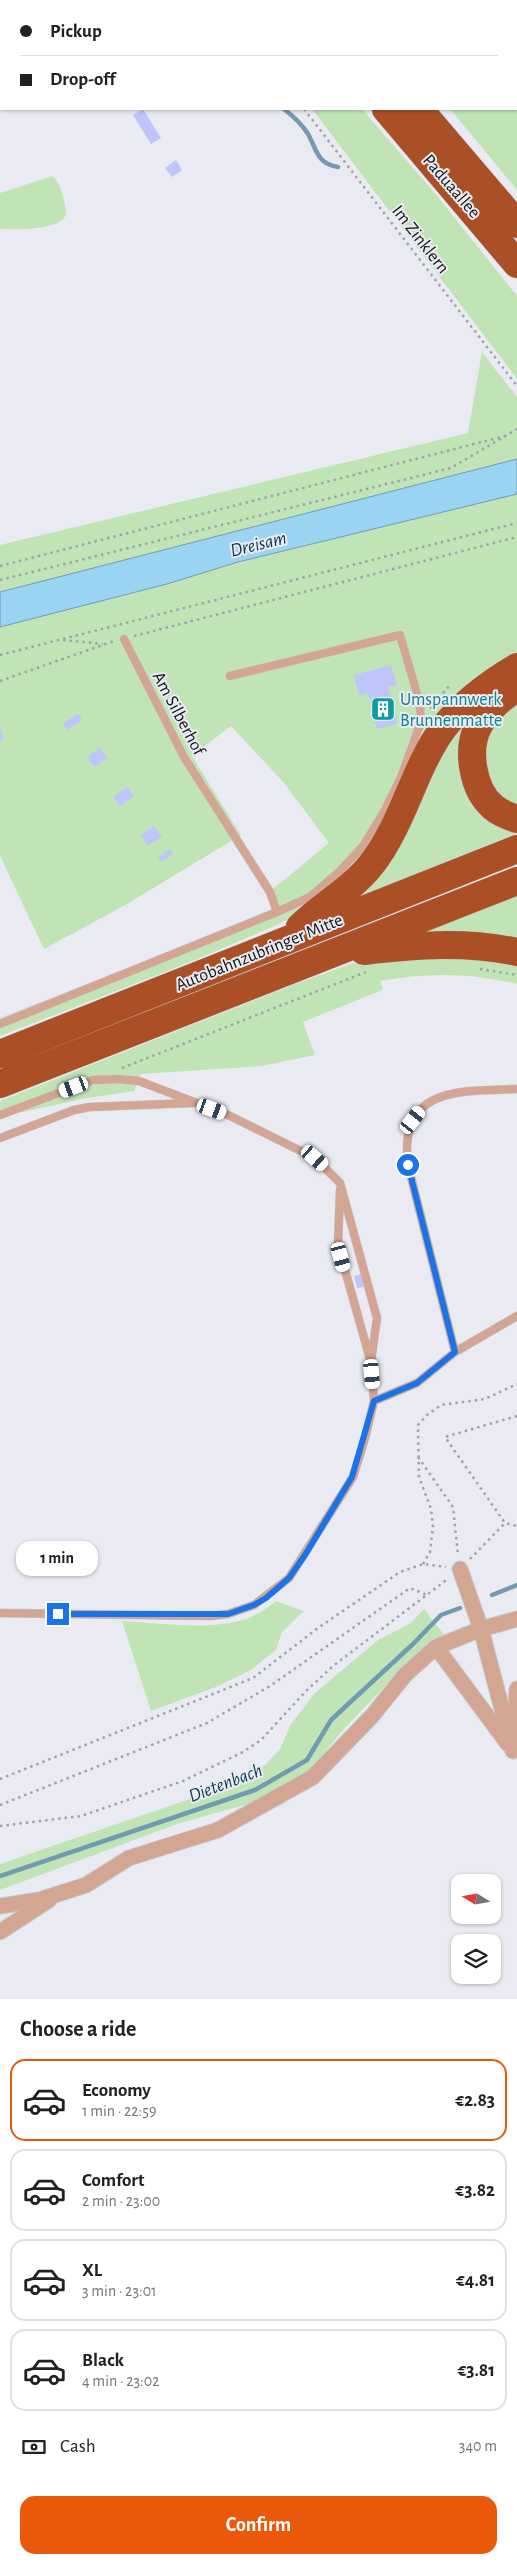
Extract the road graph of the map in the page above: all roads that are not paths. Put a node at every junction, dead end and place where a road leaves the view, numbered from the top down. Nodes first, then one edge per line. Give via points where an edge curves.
1 (387, 110) edge
2 (420, 110) edge
3 (517, 224) edge
4 (517, 264) edge
5 (124, 639) road end
6 (517, 667) edge
7 (230, 676) dead end
8 (517, 688) edge
9 (517, 818) edge
10 (517, 849) edge
11 (517, 881) edge
12 (277, 912) junction
13 (288, 940) junction
14 (517, 952) edge
15 (327, 955) junction
16 (0, 1024) edge
17 (0, 1054) edge
18 (0, 1084) edge
19 (517, 1089) edge
20 (197, 1103) junction
21 (0, 1115) edge
22 (0, 1138) edge
23 (340, 1183) junction
24 (517, 1316) edge
25 (455, 1352) junction
26 (370, 1361) junction
27 (374, 1401) junction
28 (460, 1569) road end
29 (0, 1613) edge
30 (517, 1619) edge
31 (481, 1629) junction
32 (436, 1647) junction
33 (517, 1689) edge
34 (513, 1751) junction
35 (59, 1893) junction
36 (0, 1906) edge
37 (0, 1932) edge

1 - 4 highway, Paduaallee
2 - 3 highway, Paduaallee
5 - 12 lane, Am Silberhof via 184,757 270,892
6 - 13 highway via 463,706 443,729 400,819 371,865
7 - 12 lane via 400,635 420,704 421,722 401,777 362,846 310,897
8 - 9 highway via 495,703 483,718 474,736 472,754 483,795 492,806
10 - 13 highway, Autobahnzubringer Mitte
11 - 15 highway, Autobahnzubringer Mitte
12 - 16 lane
13 - 17 highway, Autobahnzubringer Mitte
14 - 15 highway via 432,944
15 - 18 highway, Autobahnzubringer Mitte
19 - 25 lane via 458,1091 442,1095 421,1110 408,1134 408,1165
20 - 21 lane via 139,1082 93,1080
20 - 22 lane via 90,1107
20 - 23 lane via 315,1158
23 - 26 lane via 338,1245
23 - 26 lane via 376,1318
24 - 25 lane
25 - 27 lane via 417,1383
26 - 27 lane
27 - 29 lane via 352,1477 289,1578 254,1605 211,1616
28 - 31 street
30 - 31 street
31 - 32 street
31 - 34 street
32 - 34 street
32 - 35 street via 405,1675 372,1716 313,1777 218,1830 129,1858 86,1885
33 - 34 street
35 - 36 street via 39,1900
35 - 37 street

